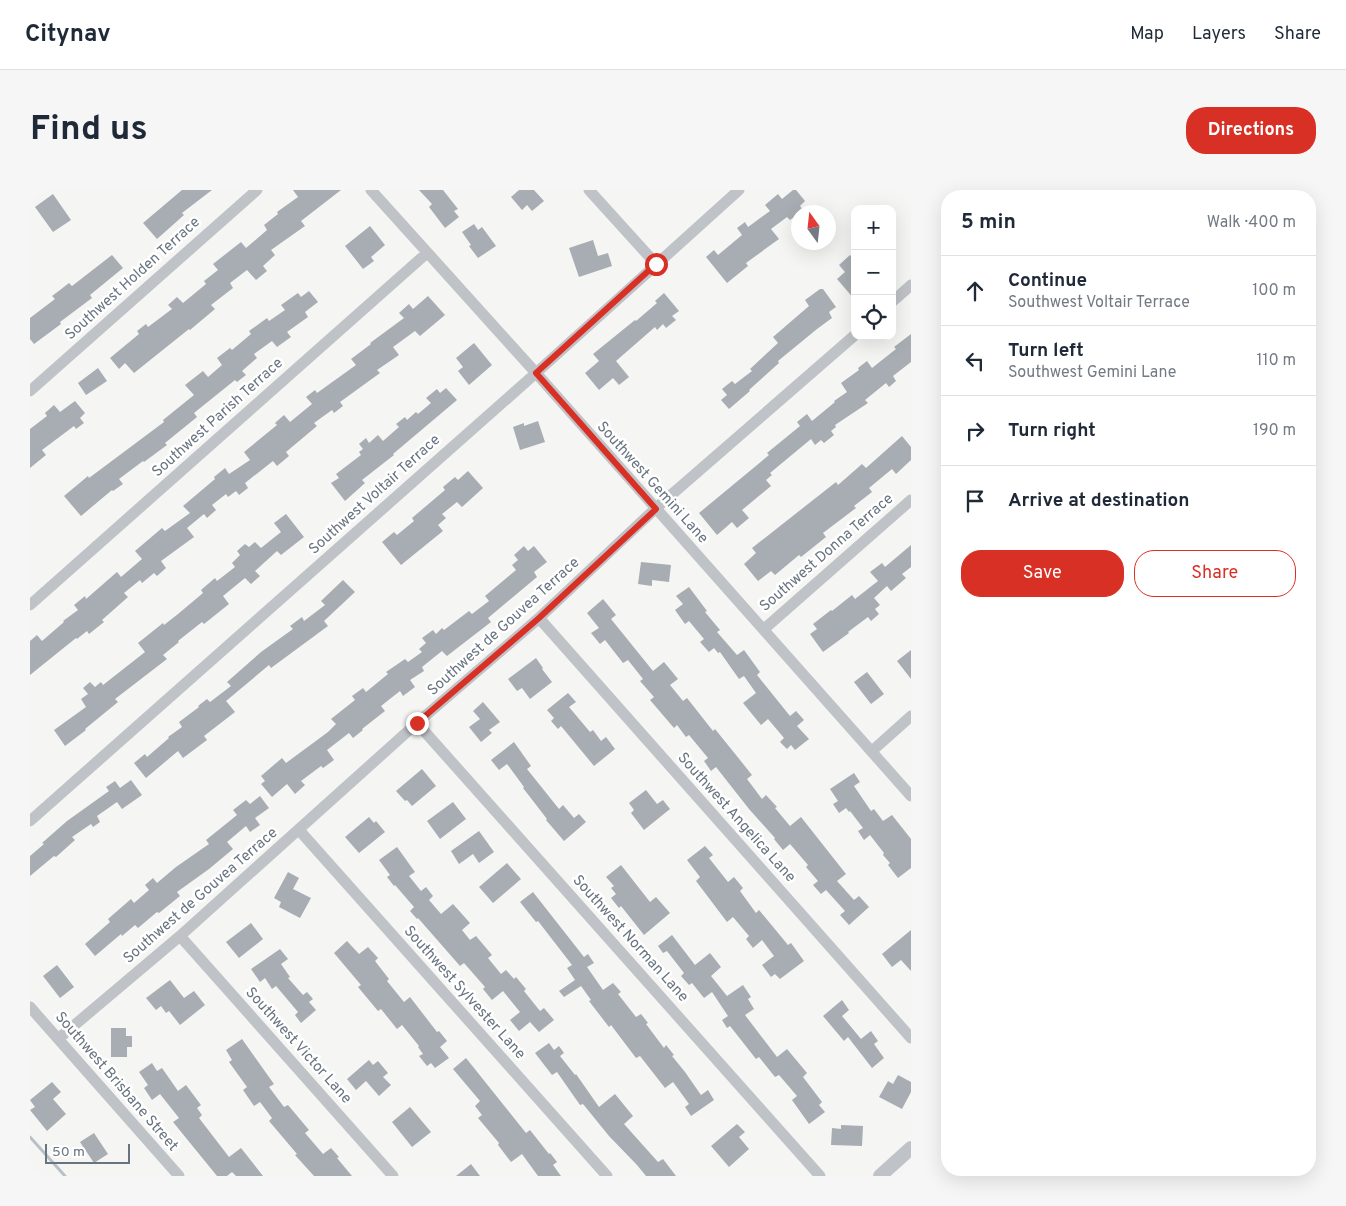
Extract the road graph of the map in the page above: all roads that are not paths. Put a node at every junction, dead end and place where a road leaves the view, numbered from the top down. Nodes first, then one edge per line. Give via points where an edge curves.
1 (257, 190) edge
2 (370, 190) edge
3 (589, 190) edge
4 (739, 190) edge
5 (427, 253) junction
6 (656, 264) junction
7 (911, 285) edge
8 (896, 298) edge
9 (851, 338) edge
10 (536, 373) junction
11 (30, 391) edge
12 (911, 500) edge
13 (656, 509) junction
14 (30, 605) edge
15 (539, 618) junction
16 (764, 629) junction
17 (911, 716) edge
18 (417, 723) junction
19 (872, 751) junction
20 (911, 796) edge
21 (30, 821) edge
22 (299, 830) junction
23 (180, 936) junction
24 (30, 1007) edge
25 (911, 1038) edge
26 (58, 1039) junction
27 (911, 1148) edge
28 (179, 1176) edge
29 (393, 1176) edge
30 (607, 1176) edge
31 (820, 1176) edge
32 (880, 1176) edge

1 - 11 street, Southwest Holden Terrace
2 - 5 street, Southwest Gemini Lane
3 - 6 street
4 - 6 street, Southwest Voltair Terrace
5 - 10 street, Southwest Gemini Lane
5 - 14 street, Southwest Parish Terrace
6 - 10 street, Southwest Voltair Terrace
7 - 8 street
9 - 13 street, Southwest de Gouvea Terrace
10 - 13 street, Southwest Gemini Lane
10 - 21 street, Southwest Voltair Terrace
12 - 16 street, Southwest Donna Terrace
13 - 15 street, Southwest de Gouvea Terrace
13 - 16 street, Southwest Gemini Lane
15 - 18 street, Southwest de Gouvea Terrace
15 - 25 street, Southwest Angelica Lane
16 - 19 street, Southwest Gemini Lane
17 - 19 street
18 - 22 street, Southwest de Gouvea Terrace
18 - 31 street, Southwest Norman Lane
19 - 20 street, Southwest Gemini Lane
22 - 23 street, Southwest de Gouvea Terrace
22 - 30 street, Southwest Sylvester Lane
23 - 26 street, Southwest de Gouvea Terrace
23 - 29 street, Southwest Victor Lane
24 - 26 street, Southwest Brisbane Street
26 - 28 street, Southwest Brisbane Street
27 - 32 street

